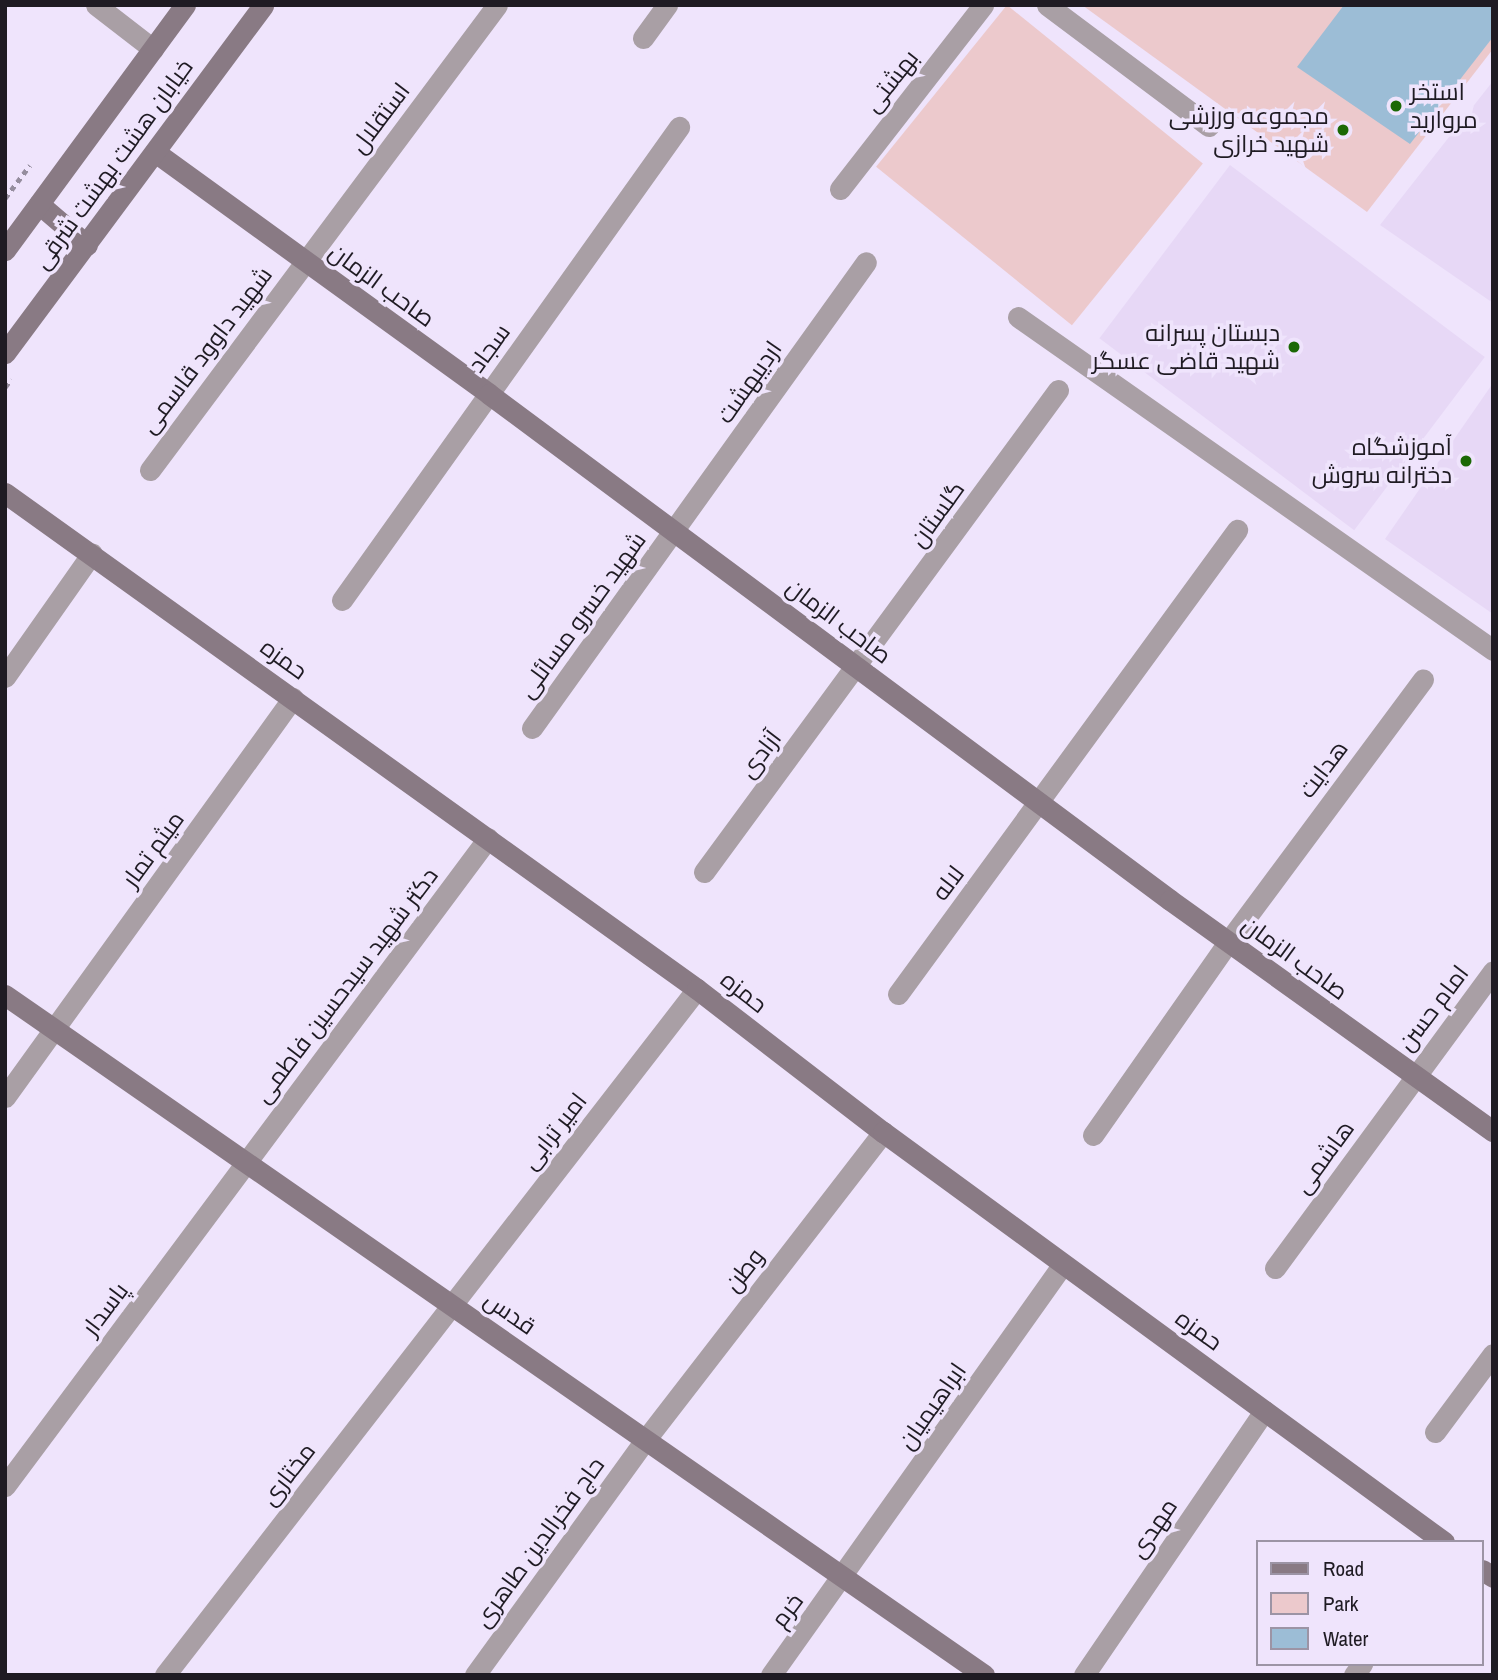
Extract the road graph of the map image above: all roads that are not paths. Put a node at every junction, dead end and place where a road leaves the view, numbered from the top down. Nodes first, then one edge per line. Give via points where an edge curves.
1 (96, 5) edge
2 (185, 5) edge
3 (263, 5) edge
4 (497, 5) edge
5 (667, 5) edge
6 (983, 5) edge
7 (1047, 5) edge
8 (643, 38) dead end
9 (153, 49) junction
10 (1209, 126) dead end
11 (679, 127) dead end
12 (155, 152) junction
13 (840, 189) dead end
14 (39, 204) junction
15 (87, 245) junction
16 (5, 250) edge
17 (305, 261) junction
18 (866, 262) dead end
19 (1018, 317) dead end
20 (5, 353) edge
21 (1058, 390) dead end
22 (489, 394) junction
23 (150, 470) dead end
24 (5, 493) edge
25 (1237, 530) dead end
26 (675, 532) junction
27 (92, 553) junction
28 (342, 600) dead end
29 (1493, 650) edge
30 (858, 668) junction
31 (5, 677) edge
32 (1423, 679) dead end
33 (293, 698) junction
34 (532, 728) dead end
35 (1040, 804) junction
36 (488, 838) junction
37 (704, 872) dead end
38 (1228, 942) junction
39 (1493, 971) edge
40 (697, 989) junction
41 (898, 994) dead end
42 (5, 995) edge
43 (55, 1030) junction
44 (1415, 1076) junction
45 (5, 1097) edge
46 (1493, 1131) edge
47 (883, 1132) junction
48 (1093, 1135) dead end
49 (247, 1163) junction
50 (1063, 1264) junction
51 (1275, 1268) dead end
52 (453, 1306) junction
53 (1493, 1354) edge
54 (1264, 1411) junction
55 (1435, 1432) dead end
56 (646, 1440) junction
57 (5, 1486) edge
58 (1441, 1540) edge
59 (844, 1577) junction
60 (165, 1675) edge
61 (475, 1675) edge
62 (771, 1675) edge
63 (984, 1675) edge
64 (1084, 1675) edge

1 - 9 street
2 - 9 street, خیابان هشت بهشت شرقی
3 - 12 street, خیابان هشت بهشت شرقی
4 - 17 street, استقلال
5 - 8 street
6 - 13 street, بهشتی
7 - 10 street
9 - 14 street, خیابان هشت بهشت شرقی
11 - 22 street, سجاد
12 - 15 street, خیابان هشت بهشت شرقی
12 - 17 street, صاحب الزمان
14 - 15 street
14 - 16 street, خیابان هشت بهشت شرقی
15 - 20 street, خیابان هشت بهشت شرقی
17 - 22 street, صاحب الزمان
17 - 23 street, شهید داوود قاسمی
18 - 26 street, اردیبهشت
19 - 29 street
21 - 30 street, گلستان
22 - 26 street, صاحب الزمان
22 - 28 street, سجاد
24 - 27 street, حمزه
25 - 35 street, لاله
26 - 30 street, صاحب الزمان
26 - 34 street, شهید خسرو مسائلی
27 - 31 street
27 - 33 street, حمزه
30 - 35 street, صاحب الزمان
30 - 37 street, آزادی
32 - 38 street, هدایت
33 - 36 street, حمزه
33 - 43 street, میثم تمار
35 - 38 street, صاحب الزمان
35 - 41 street, لاله
36 - 40 street, حمزه
36 - 49 street, دکتر شهید سیدحسین فاطمی
38 - 44 street, صاحب الزمان
38 - 48 street
39 - 44 street, امام حسن
40 - 47 street, حمزه
40 - 52 street, امیر ترابی
42 - 43 street, قدس
43 - 45 street, میثم تمار
43 - 49 street, قدس
44 - 46 street, صاحب الزمان
44 - 51 street, هاشمی
47 - 50 street, حمزه
47 - 56 street, وطن
49 - 52 street, قدس
49 - 57 street, پاسدار
50 - 54 street, حمزه
50 - 59 street, ابراهیمیان
52 - 56 street, قدس
52 - 60 street, مختاری
53 - 55 street
54 - 58 street, حمزه
54 - 64 street, مهدی
56 - 59 street, قدس
56 - 61 street, حاج فخرالدین طاهری
59 - 62 street, خرم
59 - 63 street, قدس

